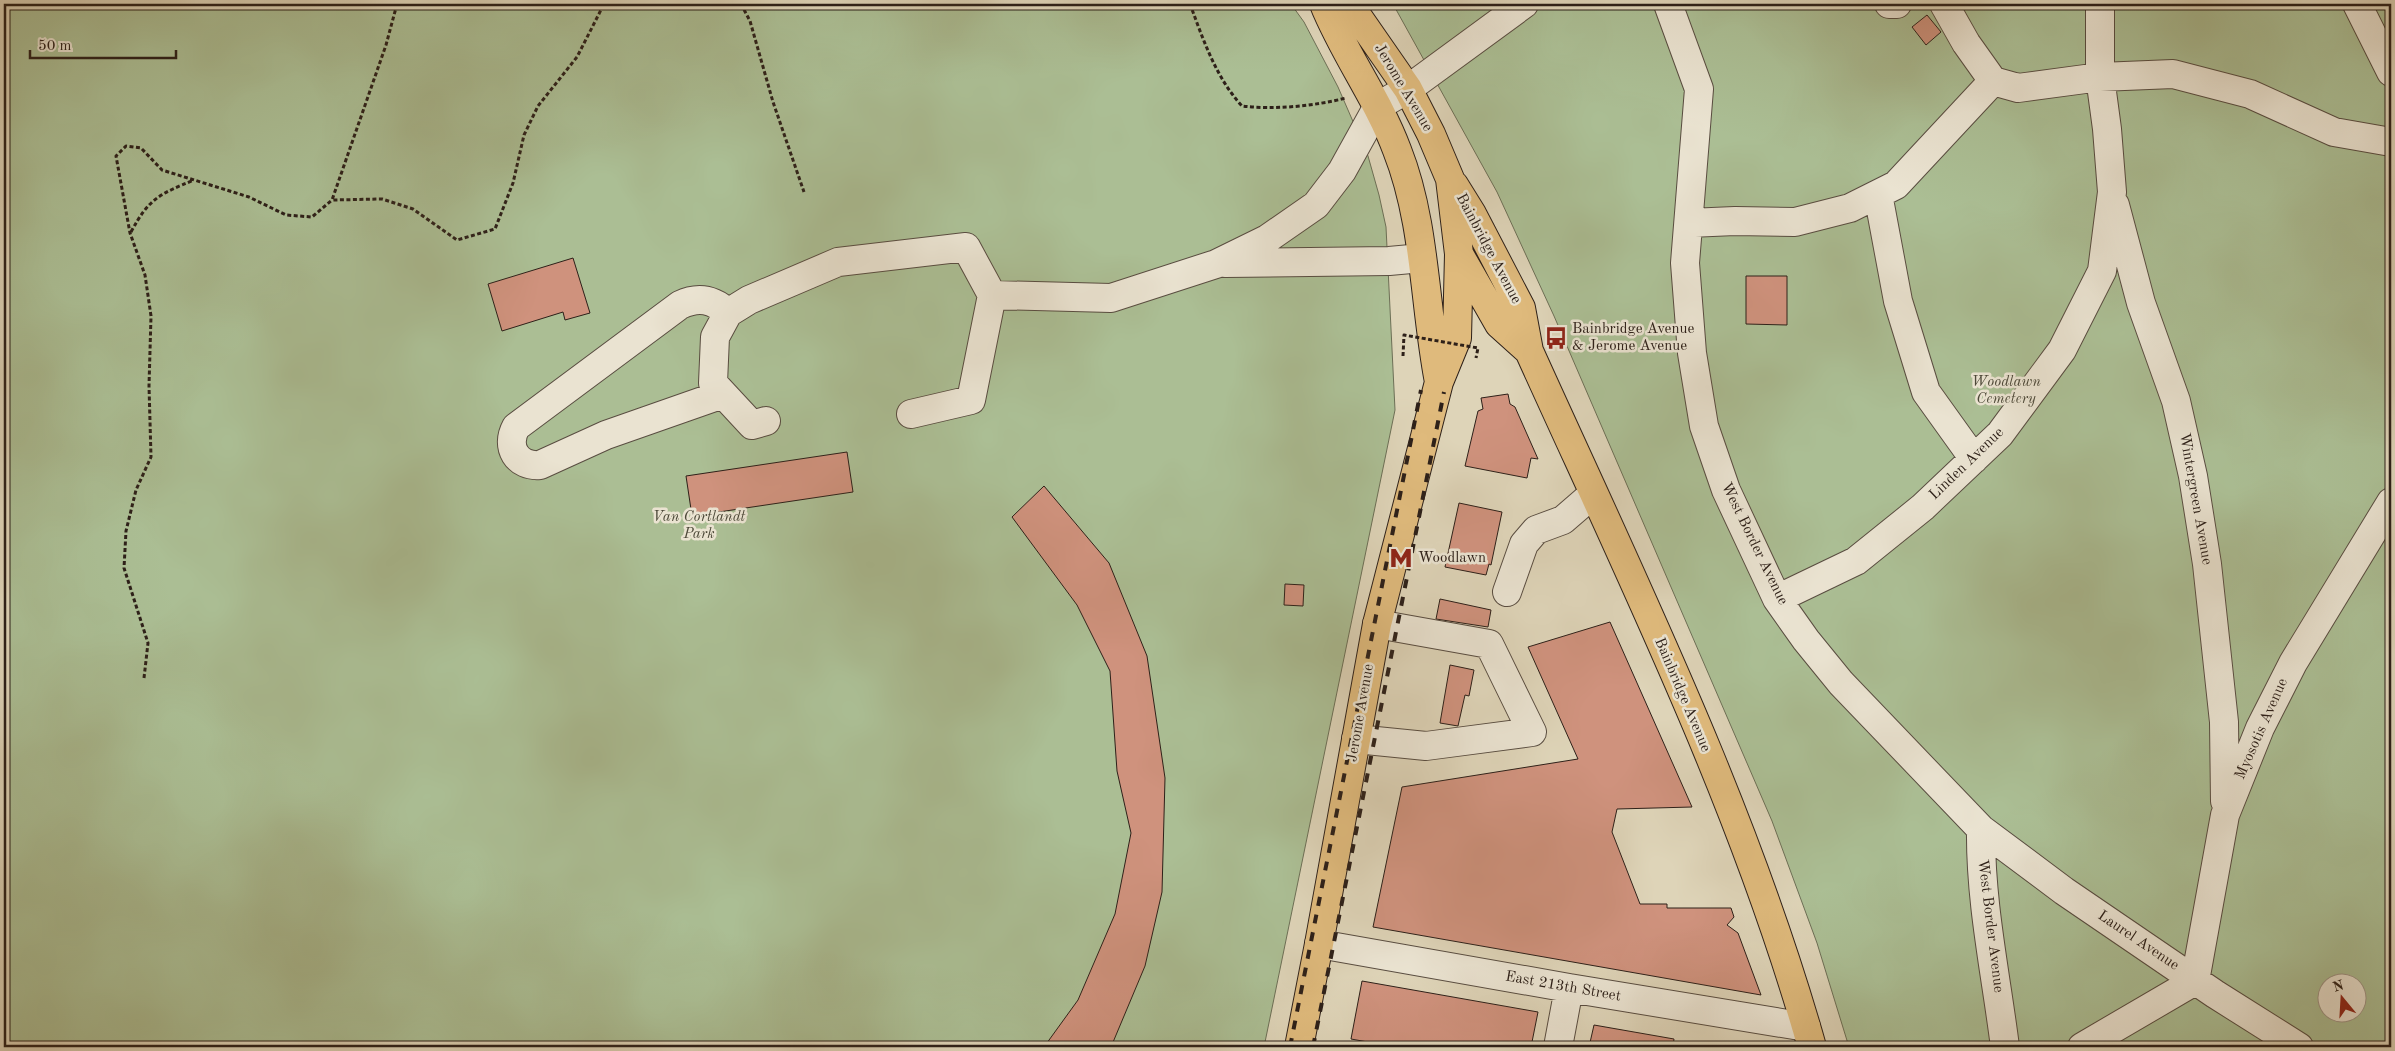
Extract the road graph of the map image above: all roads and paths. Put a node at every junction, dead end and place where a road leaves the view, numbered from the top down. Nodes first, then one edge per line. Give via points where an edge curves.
1 (397, 4) edge
2 (604, 4) edge
3 (741, 4) edge
4 (1190, 4) edge
5 (1324, 4) edge
6 (1349, 4) edge
7 (1524, 4) edge
8 (1668, 4) edge
9 (1889, 4) edge
10 (1897, 4) edge
11 (1944, 4) edge
12 (2100, 4) edge
13 (2358, 4) edge
14 (2391, 72) edge
15 (2100, 77) junction
16 (1993, 81) junction
17 (1408, 90) junction
18 (1346, 98) dead end
19 (1378, 106) junction
20 (2391, 142) edge
21 (1450, 179) junction
22 (194, 180) junction
23 (804, 192) dead end
24 (2112, 192) junction
25 (1878, 194) junction
26 (332, 200) junction
27 (1689, 224) junction
28 (130, 232) junction
29 (1459, 254) junction
30 (1422, 258) junction
31 (1216, 264) junction
32 (992, 294) junction
33 (728, 313) junction
34 (1529, 351) junction
35 (1403, 356) dead end
36 (1476, 358) dead end
37 (1438, 382) junction
38 (723, 394) junction
39 (911, 414) dead end
40 (766, 422) dead end
41 (1974, 459) junction
42 (1593, 494) junction
43 (2391, 502) edge
44 (1507, 592) dead end
45 (1777, 598) junction
46 (1377, 624) junction
47 (144, 678) dead end
48 (1356, 738) junction
49 (2226, 815) junction
50 (1981, 829) junction
51 (1320, 944) junction
52 (2195, 981) junction
53 (1569, 988) junction
54 (1809, 1037) edge
55 (1299, 1047) edge
56 (1558, 1047) edge
57 (2005, 1047) edge
58 (2082, 1047) edge
59 (2299, 1047) edge

1 - 26 path via 386,46
2 - 26 path via 577,57 538,106 524,136 513,183 495,229 457,240 412,209 382,199
3 - 23 path via 750,21 772,102
4 - 18 path via 1223,80 1242,106 1260,108
5 - 19 main road, Jerome Avenue
6 - 17 main road, Jerome Avenue
7 - 17 street
8 - 27 street, West Border Avenue via 1699,89
9 - 10 street
11 - 16 street
12 - 15 street, Linden Avenue
13 - 14 street
15 - 16 street via 2018,88
15 - 20 street via 2173,74 2250,94 2334,132
15 - 24 street, Linden Avenue via 2108,129
16 - 25 street via 1896,185
17 - 19 street
17 - 21 main road, Jerome Avenue
19 - 30 main road, Jerome Avenue via 1398,150 1411,192
19 - 31 street via 1342,171 1316,205 1267,239
21 - 29 main road, Jerome Avenue
21 - 34 main road, Bainbridge Avenue via 1521,308
22 - 26 path via 248,196 286,215 312,217
22 - 28 path via 160,194 142,211
22 - 28 path via 162,170 141,148 126,146 116,156
24 - 41 street, Linden Avenue via 2102,271 2062,350 2000,434
24 - 49 street, Wintergreen Avenue via 2141,303 2176,401 2193,476 2207,564 2224,722
25 - 27 street via 1850,208 1795,222
25 - 41 street via 1898,301 1926,392
27 - 45 street, West Border Avenue via 1685,263 1692,353 1704,426 1726,490
28 - 47 path via 146,275 151,316 148,386 151,457 136,490 130,514 124,568 148,643
29 - 30 main road
29 - 34 main road, Bainbridge Avenue via 1499,324
29 - 37 main road, Jerome Avenue via 1457,338
30 - 31 street via 1389,262
30 - 37 main road, Jerome Avenue
31 - 32 street via 1111,298
32 - 33 street via 966,247 838,262 750,300
32 - 39 street via 971,400
33 - 38 street via 715,337 713,383
33 - 38 street via 720,306 699,298 680,304 516,427 511,436 512,448 522,463 540,465 612,432
34 - 42 main road, Bainbridge Avenue
35 - 36 path, bridge via 1404,335 1478,348
37 - 46 main road, Jerome Avenue
38 - 40 street via 752,425
41 - 45 street, Linden Avenue via 1923,507 1856,561
42 - 44 street via 1562,520 1536,530 1524,544
42 - 54 main road, Bainbridge Avenue via 1682,692 1764,893
43 - 49 street, Myosotis Avenue via 2293,662 2260,728
45 - 50 street, West Border Avenue via 1841,683
46 - 48 main road, Jerome Avenue
46 - 48 street via 1489,644 1532,732 1426,746
48 - 51 main road, Jerome Avenue
49 - 52 street, Myosotis Avenue
50 - 52 street, Laurel Avenue
50 - 57 street, West Border Avenue via 1984,896
51 - 53 street, East 213th Street
51 - 55 main road, Jerome Avenue
52 - 58 street
52 - 59 street, Laurel Avenue
53 - 54 street, East 213th Street
53 - 56 street

